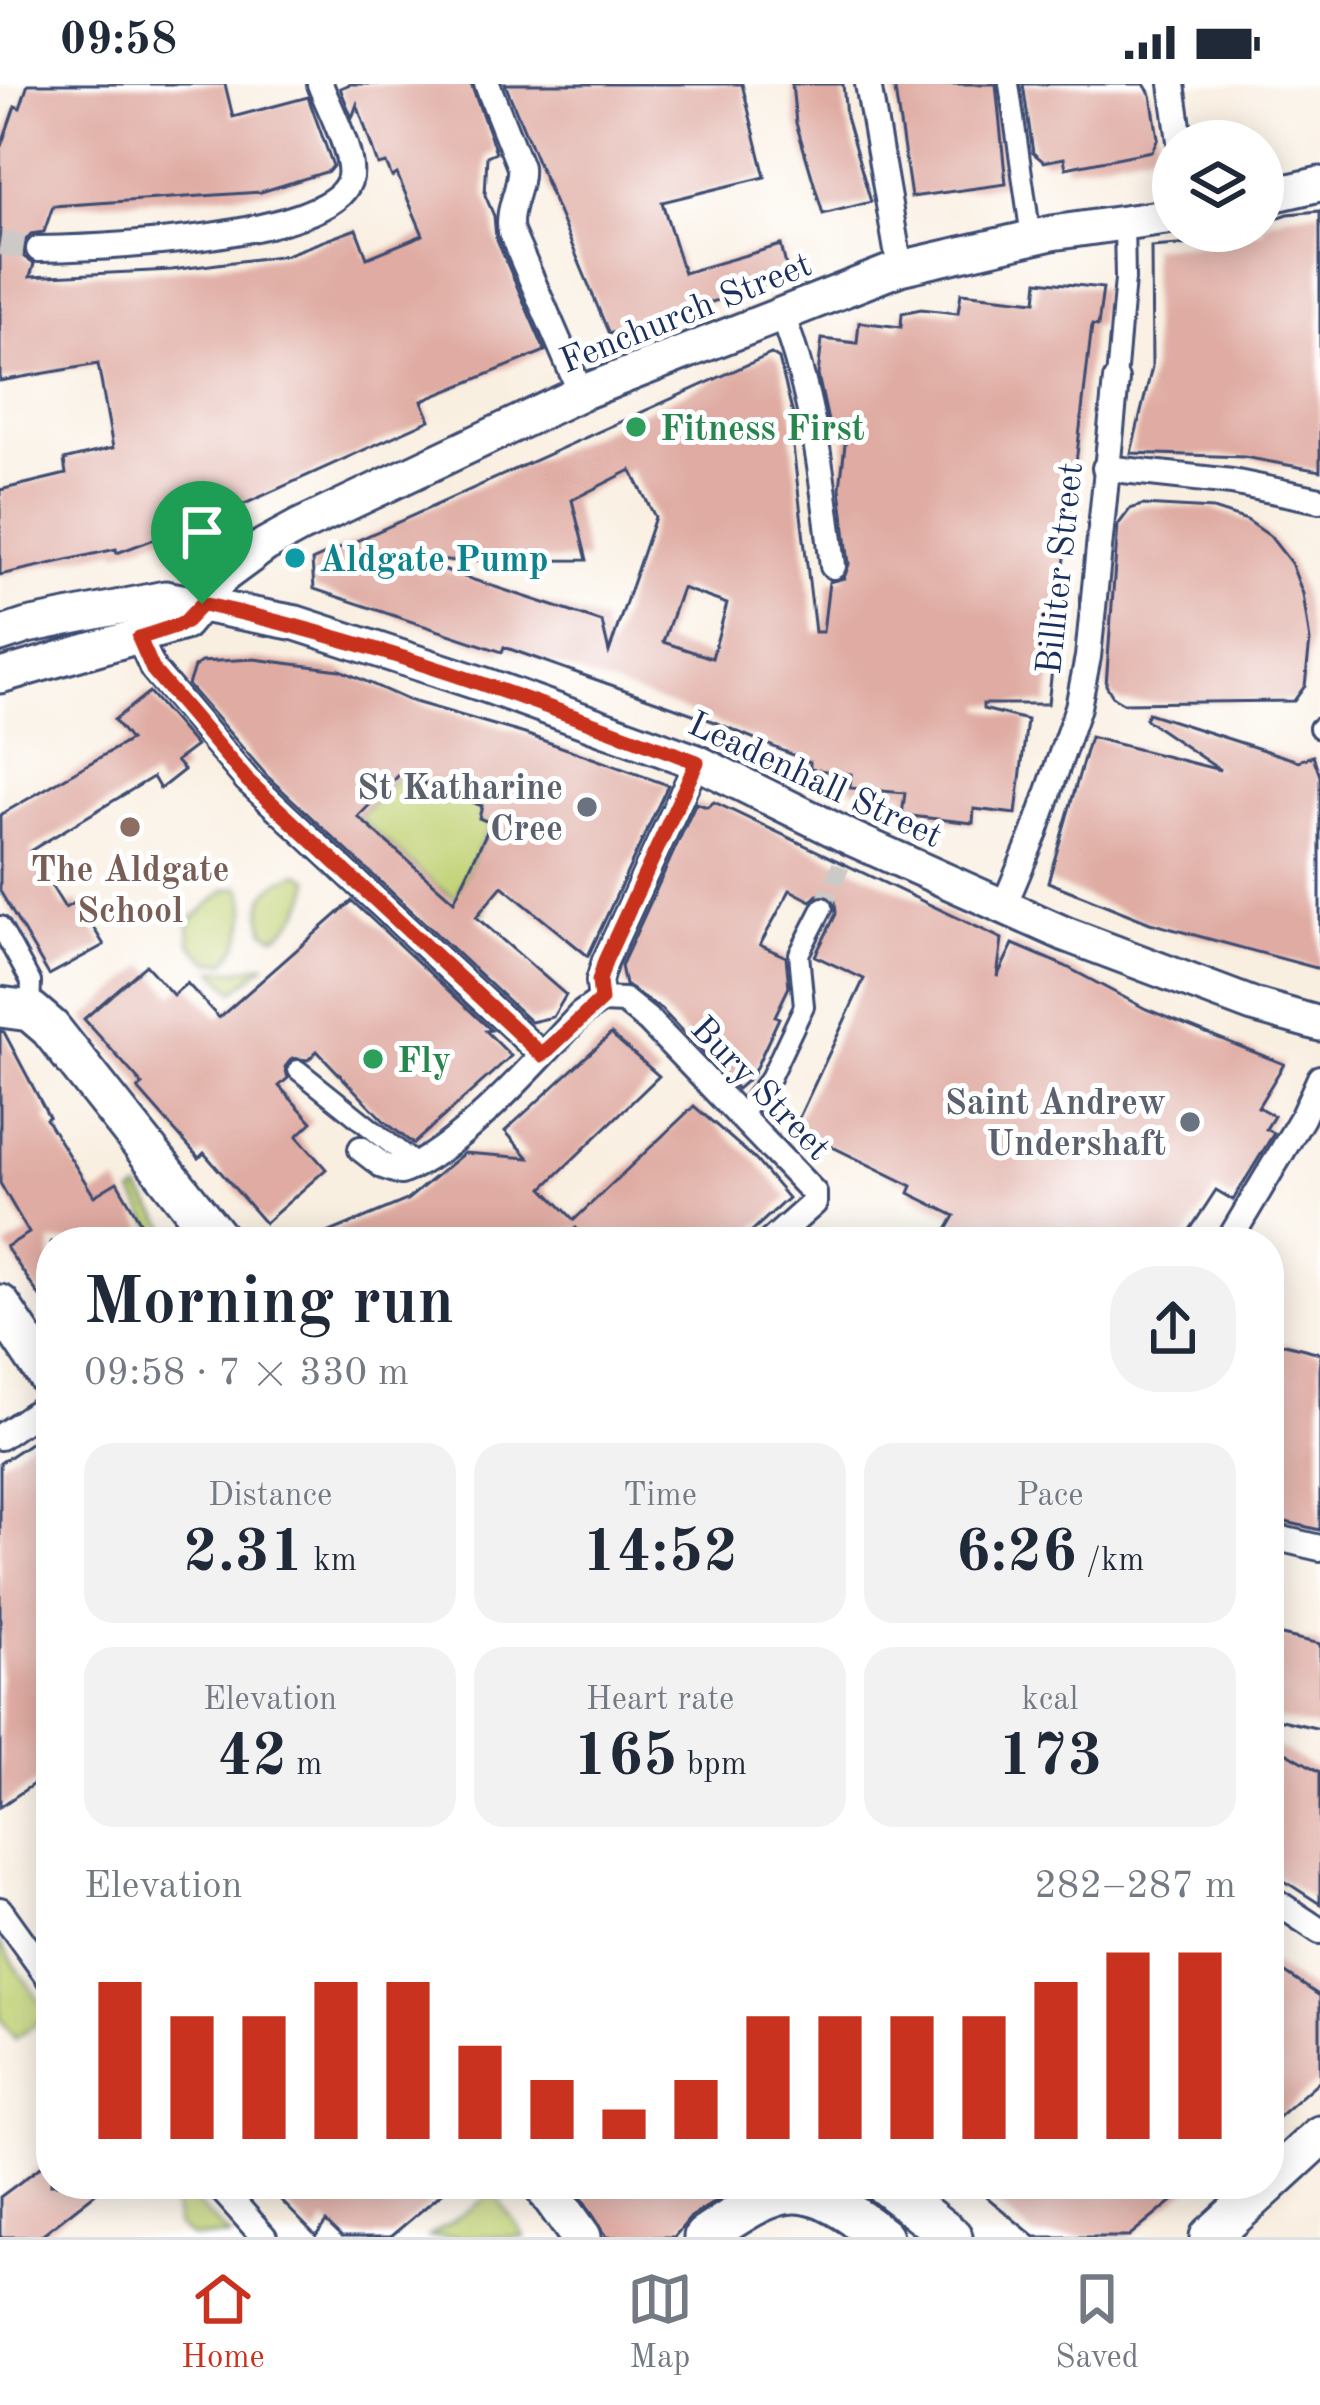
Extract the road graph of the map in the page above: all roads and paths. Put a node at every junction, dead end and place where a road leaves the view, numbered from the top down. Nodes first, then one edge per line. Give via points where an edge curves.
1 (320, 84) edge
2 (487, 84) edge
3 (868, 84) edge
4 (1010, 84) edge
5 (1172, 84) edge
6 (1177, 120) edge
7 (1320, 184) edge
8 (1284, 192) edge
9 (1152, 219) edge
10 (1124, 222) junction
11 (1031, 237) junction
12 (39, 249) tunnel mouth
13 (900, 268) junction
14 (782, 314) junction
15 (1116, 380) joint
16 (581, 393) junction
17 (1105, 468) junction
18 (1320, 500) edge
19 (833, 566) dead end
20 (202, 604) junction
21 (0, 635) edge
22 (139, 638) junction
23 (0, 676) edge
24 (697, 762) junction
25 (823, 907) tunnel mouth
26 (1004, 908) junction
27 (0, 926) edge
28 (601, 1000) junction
29 (15, 1009) edge
30 (1320, 1024) edge
31 (542, 1055) junction
32 (298, 1070) dead end
33 (1320, 1078) edge
34 (741, 1115) junction
35 (361, 1149) dead end
36 (418, 1166) junction
37 (208, 1227) edge
38 (786, 1227) edge
39 (1237, 1227) edge
40 (0, 1305) edge
41 (36, 1359) edge
42 (36, 1412) edge
43 (0, 1437) edge
44 (1284, 1540) edge
45 (1320, 1548) edge
46 (1284, 1907) edge
47 (0, 1910) edge
48 (1320, 1931) edge
49 (36, 1960) edge
50 (1320, 2136) edge
51 (1284, 2169) edge
52 (230, 2199) edge
53 (554, 2199) edge
54 (760, 2199) edge
55 (824, 2199) edge
56 (903, 2199) edge
57 (1251, 2199) edge
58 (264, 2237) edge
59 (581, 2237) edge
60 (704, 2237) edge
61 (882, 2237) edge
62 (952, 2237) edge
63 (1210, 2237) edge

1 - 12 street via 352,169 329,204 237,233
2 - 16 street via 520,167 511,232
3 - 13 street
4 - 11 street
5 - 6 street
7 - 8 street
9 - 10 street, Fenchurch Street
10 - 11 street, Fenchurch Street
10 - 15 street, Billiter Street
11 - 13 street, Fenchurch Street
13 - 14 street, Fenchurch Street
14 - 16 street, Fenchurch Street
14 - 19 street via 803,370
15 - 17 street, Billiter Street
16 - 20 street, Fenchurch Street via 298,527 223,576
17 - 18 street
17 - 26 street, Billiter Street via 1078,707
20 - 21 street, Leadenhall Street via 136,601
20 - 22 street, Fenchurch Street via 184,623
20 - 24 street, Leadenhall Street via 296,623
22 - 23 street, Fenchurch Street
22 - 31 street via 153,670 247,780
24 - 26 street, Leadenhall Street via 850,847
24 - 28 street via 605,961
25 - 34 street via 799,954 804,1006 770,1078
26 - 30 street, Leadenhall Street
27 - 29 street via 31,982
28 - 31 street
28 - 34 street, Bury Street via 624,1001
29 - 37 main road via 50,1028
31 - 36 street
32 - 36 street
33 - 39 street
34 - 38 street, Bury Street via 816,1198
35 - 36 street via 401,1172
40 - 41 main road
42 - 43 street
44 - 45 street
46 - 48 street
47 - 49 street
50 - 51 main road
52 - 58 street
53 - 59 main road
54 - 60 main road
55 - 61 main road
56 - 62 main road
57 - 63 main road

